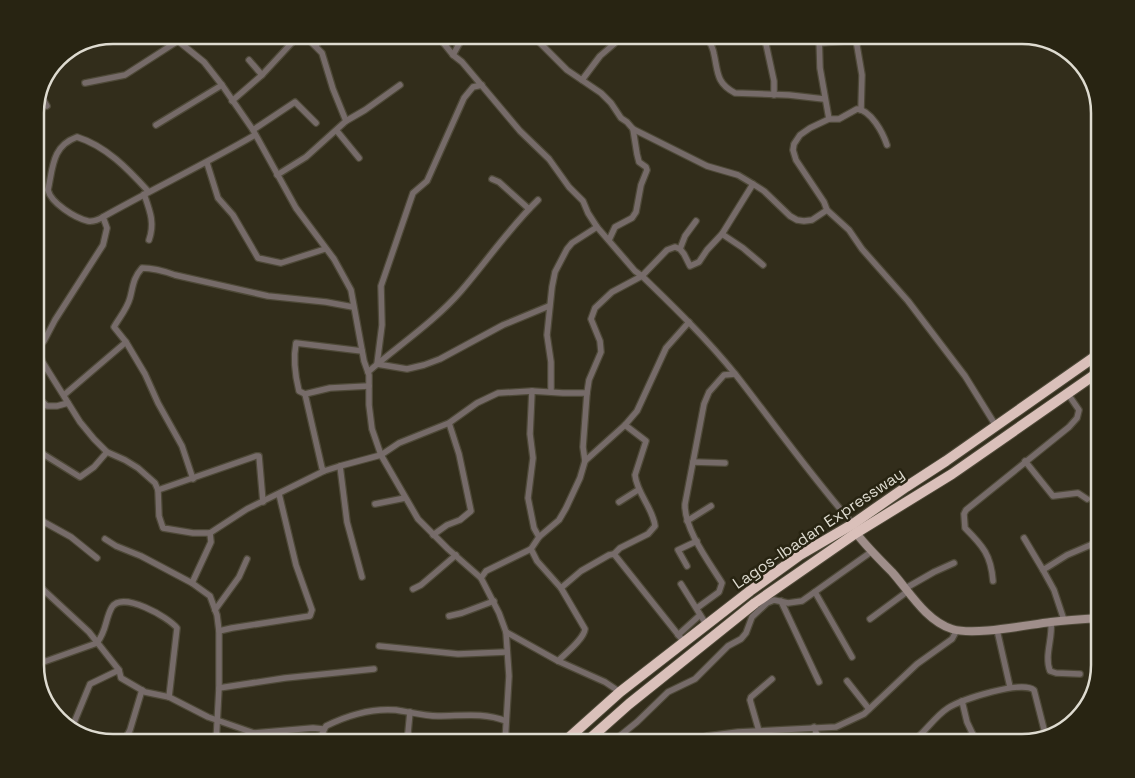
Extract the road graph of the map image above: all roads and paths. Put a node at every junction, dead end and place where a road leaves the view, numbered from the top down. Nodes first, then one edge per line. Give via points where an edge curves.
1 (173, 44) edge
2 (182, 44) edge
3 (290, 44) edge
4 (444, 44) edge
5 (459, 44) edge
6 (541, 44) edge
7 (614, 44) edge
8 (710, 44) edge
9 (766, 44) edge
10 (820, 44) edge
11 (858, 44) edge
12 (316, 45) edge
13 (453, 55) junction
14 (249, 60) dead end
15 (262, 75) junction
16 (582, 80) junction
17 (85, 83) dead end
18 (222, 85) junction
19 (400, 85) dead end
20 (482, 85) junction
21 (774, 95) junction
22 (824, 99) junction
23 (232, 101) junction
24 (45, 102) edge
25 (48, 106) dead end
26 (861, 110) junction
27 (829, 118) junction
28 (346, 121) junction
29 (316, 123) dead end
30 (156, 125) dead end
31 (633, 129) junction
32 (337, 131) junction
33 (254, 133) junction
34 (887, 145) dead end
35 (359, 158) dead end
36 (207, 163) junction
37 (277, 175) junction
38 (492, 179) dead end
39 (753, 184) junction
40 (146, 193) junction
41 (538, 200) dead end
42 (529, 209) junction
43 (827, 210) junction
44 (103, 217) junction
45 (696, 221) dead end
46 (597, 227) junction
47 (722, 234) junction
48 (149, 240) dead end
49 (609, 240) junction
50 (325, 249) junction
51 (680, 249) junction
52 (763, 266) dead end
53 (642, 276) junction
54 (550, 306) junction
55 (353, 307) junction
56 (689, 322) junction
57 (44, 341) edge
58 (126, 342) junction
59 (362, 351) junction
60 (1091, 359) edge
61 (44, 364) edge
62 (376, 364) junction
63 (368, 372) junction
64 (735, 374) junction
65 (1091, 377) edge
66 (369, 386) junction
67 (532, 391) junction
68 (550, 392) junction
69 (587, 393) junction
70 (305, 394) junction
71 (1068, 394) junction
72 (64, 395) junction
73 (44, 403) edge
74 (68, 403) junction
75 (449, 423) junction
76 (625, 425) junction
77 (996, 426) junction
78 (107, 452) junction
79 (44, 454) edge
80 (381, 455) junction
81 (584, 461) junction
82 (1025, 461) junction
83 (693, 462) junction
84 (724, 463) dead end
85 (340, 466) junction
86 (324, 471) junction
87 (193, 479) junction
88 (158, 490) junction
89 (638, 490) junction
90 (279, 494) junction
91 (405, 498) junction
92 (1087, 499) dead end
93 (263, 502) junction
94 (619, 502) dead end
95 (375, 504) dead end
96 (711, 506) dead end
97 (687, 521) junction
98 (44, 522) edge
99 (855, 528) junction
100 (210, 533) junction
101 (433, 535) junction
102 (539, 537) junction
103 (1024, 538) dead end
104 (105, 539) dead end
105 (697, 541) junction
106 (1091, 545) edge
107 (531, 549) junction
108 (871, 552) junction
109 (614, 554) junction
110 (456, 555) junction
111 (97, 558) dead end
112 (247, 559) dead end
113 (954, 563) dead end
114 (687, 566) dead end
115 (1043, 570) junction
116 (362, 577) dead end
117 (481, 578) junction
118 (993, 581) dead end
119 (192, 583) junction
120 (682, 584) dead end
121 (561, 588) junction
122 (413, 589) dead end
123 (907, 589) junction
124 (44, 590) edge
125 (815, 592) junction
126 (494, 601) junction
127 (781, 601) junction
128 (697, 608) junction
129 (215, 610) junction
130 (449, 616) dead end
131 (1091, 618) edge
132 (870, 619) dead end
133 (703, 620) junction
134 (1064, 620) junction
135 (1052, 622) junction
136 (957, 630) junction
137 (996, 630) junction
138 (219, 631) junction
139 (506, 632) junction
140 (681, 639) junction
141 (97, 642) junction
142 (379, 646) dead end
143 (507, 652) junction
144 (852, 657) dead end
145 (558, 661) junction
146 (44, 662) edge
147 (374, 669) dead end
148 (119, 670) junction
149 (1080, 674) dead end
150 (772, 679) dead end
151 (847, 681) dead end
152 (819, 682) dead end
153 (1010, 687) junction
154 (219, 688) junction
155 (142, 690) junction
156 (620, 692) junction
157 (169, 697) junction
158 (962, 701) junction
159 (868, 710) junction
160 (410, 712) junction
161 (216, 720) junction
162 (506, 721) junction
163 (74, 723) edge
164 (814, 727) junction
165 (323, 729) junction
166 (1044, 731) edge
167 (759, 732) junction
168 (254, 733) joint
169 (128, 734) edge
170 (216, 734) edge
171 (322, 734) edge
172 (408, 734) edge
173 (505, 734) edge
174 (573, 734) edge
175 (595, 734) edge
176 (622, 734) edge
177 (722, 734) edge
178 (817, 734) edge
179 (923, 734) edge
180 (973, 734) edge

1 - 17 street via 125,75
2 - 18 street via 204,62
3 - 15 street
4 - 13 street
5 - 13 street
6 - 16 street
7 - 16 street
8 - 21 street via 718,75 728,89 735,93
9 - 21 street
10 - 22 street
11 - 26 street via 862,75
12 - 28 street via 322,53
13 - 20 street
14 - 15 street
15 - 23 street
16 - 31 street via 601,93
18 - 23 street
18 - 30 street
19 - 28 street
20 - 46 street via 520,132 549,159 568,187 583,201
20 - 62 street via 473,87 464,98 428,181 413,193 381,286 382,325
21 - 22 street
22 - 27 street
23 - 33 street
24 - 25 street
26 - 27 street via 839,119
26 - 34 street via 874,123
27 - 43 street via 800,136 793,150
28 - 32 street
29 - 33 street via 295,102
31 - 39 street via 707,166 738,175
31 - 49 street via 637,154 647,170 636,212 632,218 615,227
32 - 35 street
32 - 37 street via 306,157
33 - 36 street
33 - 37 street
36 - 40 street
36 - 50 street via 218,198 233,215 258,258 281,263
37 - 50 street
38 - 42 street
39 - 43 street via 797,220 812,220
39 - 47 street
40 - 44 street
40 - 44 street via 122,164 92,143 77,136 66,140 57,152 49,194 80,218 95,221
40 - 48 street via 153,225
41 - 42 street
42 - 62 street via 460,292 432,320
43 - 77 street via 849,230 908,301 965,376
44 - 57 street via 107,228 103,245
45 - 51 street
46 - 49 street
46 - 54 street via 572,243 561,257 555,272
47 - 51 street via 699,262 690,266
47 - 52 street
49 - 53 street
50 - 55 street via 346,279
51 - 53 street via 666,250
53 - 56 street
53 - 69 street via 612,292 592,314 601,352
54 - 62 street via 503,325 424,365 407,370
54 - 68 street via 547,335 551,362
55 - 58 street via 268,296 142,268 133,282 127,306 114,327
55 - 59 street
56 - 64 street
56 - 76 street via 666,348 642,403
58 - 72 street
58 - 87 street via 182,446
59 - 63 street
59 - 70 street via 296,343 296,380 299,391
60 - 77 highway, Lagos-Ibadan Expressway
61 - 72 street
62 - 63 street
63 - 66 street
64 - 83 street via 724,375 704,404
64 - 99 street
65 - 71 highway, Lagos-Ibadan Expressway
66 - 70 street via 330,388
66 - 80 street via 370,418
67 - 68 street
67 - 75 street via 498,393
67 - 102 street via 530,434 533,458 528,498
68 - 69 street
69 - 81 street
70 - 86 street
71 - 82 street via 1078,410 1077,418
71 - 99 highway, Lagos-Ibadan Expressway via 952,474
72 - 74 street
73 - 74 street via 57,406
74 - 78 street
75 - 80 street via 399,443
75 - 101 street via 471,511
76 - 81 street
76 - 89 street via 646,441 635,475
77 - 99 highway, Lagos-Ibadan Expressway
78 - 79 street via 80,477
78 - 88 street via 138,468
80 - 85 street
80 - 91 street
81 - 102 street via 580,478 559,520
82 - 92 street via 1052,496 1078,494
82 - 118 street via 964,514 965,528 983,546 991,562
83 - 84 street
83 - 97 street via 685,504
85 - 86 street
85 - 116 street via 347,522
86 - 90 street
87 - 88 street
87 - 93 street via 259,456
88 - 100 street via 163,528
89 - 94 street
89 - 109 street via 655,526 648,534
90 - 93 street
90 - 138 street via 296,565 312,610 310,616
91 - 95 street
91 - 101 street
93 - 100 street
96 - 97 street
97 - 105 street
98 - 111 street via 71,537
99 - 108 street
99 - 133 highway, Lagos-Ibadan Expressway via 800,556
99 - 175 highway, Lagos-Ibadan Expressway via 755,603
100 - 119 street via 212,542
101 - 110 street
102 - 107 street
103 - 115 street
104 - 119 street
105 - 114 street via 678,550
105 - 128 street via 722,583 719,592
106 - 115 street
107 - 117 street via 486,571
107 - 121 street via 537,561
108 - 123 street
108 - 125 street
109 - 121 street via 581,571
109 - 140 street
110 - 117 street
110 - 122 street
112 - 129 street via 240,577
113 - 123 street
115 - 134 street
117 - 126 street
119 - 129 street via 210,596
120 - 128 street
121 - 145 street via 585,629 580,639
123 - 132 street
123 - 136 street via 926,612
124 - 141 street
125 - 127 street via 796,603
125 - 144 street
126 - 130 street
126 - 139 street
127 - 152 street
127 - 176 street via 774,600 759,610 741,639 728,646 695,679 668,692
128 - 133 street
129 - 138 street
131 - 134 street
133 - 140 highway, Lagos-Ibadan Expressway
134 - 135 street
135 - 137 street
135 - 149 street via 1049,668 1056,673
136 - 137 street
136 - 159 street via 952,639 917,664
137 - 153 street
138 - 154 street
139 - 143 street
139 - 145 street
140 - 156 highway, Lagos-Ibadan Expressway
141 - 146 street
141 - 148 street
141 - 157 street via 112,607 119,602 141,605 174,624 178,632
142 - 143 street via 458,654
143 - 162 street via 510,676
145 - 156 street via 606,682
147 - 154 street
148 - 155 street via 120,678
148 - 163 street via 90,684
150 - 167 street via 750,700
151 - 159 street
153 - 158 street
153 - 166 street via 1034,690
154 - 161 street
155 - 157 street
155 - 169 street
156 - 174 highway, Lagos-Ibadan Expressway
157 - 161 street
158 - 179 street via 948,708
158 - 180 street
159 - 164 street via 836,727
160 - 162 street via 438,716 486,715
160 - 165 street via 372,710 339,719
160 - 172 street
161 - 168 street
161 - 170 street
162 - 173 street
164 - 167 street
164 - 178 street
165 - 168 street
165 - 171 street
167 - 177 street

